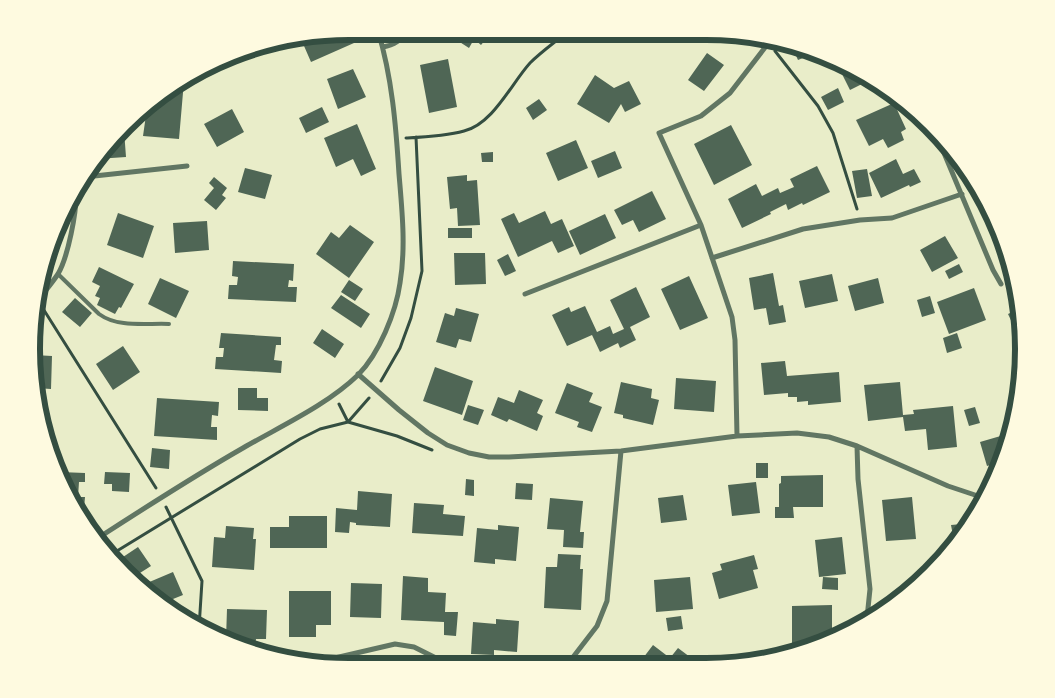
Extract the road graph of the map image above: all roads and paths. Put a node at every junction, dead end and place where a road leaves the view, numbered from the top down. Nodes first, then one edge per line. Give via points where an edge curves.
1 (381, 40) edge
2 (400, 40) edge
3 (558, 40) edge
4 (766, 46) edge
5 (383, 47) junction
6 (773, 48) edge
7 (416, 137) junction
8 (397, 139) junction
9 (944, 152) edge
10 (187, 166) dead end
11 (93, 176) edge
12 (962, 194) junction
13 (77, 203) edge
14 (860, 220) junction
15 (701, 225) junction
16 (712, 258) junction
17 (58, 274) junction
18 (1001, 284) dead end
19 (46, 290) edge
20 (525, 294) dead end
21 (43, 308) edge
22 (169, 324) dead end
23 (358, 374) junction
24 (376, 390) junction
25 (334, 395) junction
26 (348, 422) junction
27 (737, 436) junction
28 (857, 446) junction
29 (621, 451) junction
30 (439, 453) dead end
31 (978, 496) edge
32 (161, 497) junction
33 (171, 517) junction
34 (103, 535) edge
35 (116, 552) edge
36 (868, 612) edge
37 (200, 620) edge
38 (337, 657) edge
39 (437, 658) edge
40 (572, 658) edge

1 - 5 street
2 - 5 street
3 - 7 path via 532,61 501,102 480,123 465,131
4 - 15 street via 730,93 701,116 660,133
5 - 8 street
6 - 14 path via 818,106 833,133
7 - 8 path
7 - 24 path via 422,271 400,348
8 - 23 street via 404,254 400,285 387,328 372,357
9 - 12 street
10 - 11 street
12 - 14 street via 892,218
12 - 18 street
13 - 17 street via 67,251
14 - 16 street via 803,229
15 - 16 street
15 - 20 street
16 - 27 street via 732,317
17 - 19 street
17 - 22 lane via 106,319
21 - 32 path
23 - 24 street
23 - 25 street
24 - 26 path
24 - 29 street via 428,433 469,454 509,457
25 - 26 path
25 - 32 street
26 - 30 path via 397,436
26 - 33 path via 320,429 300,439
27 - 28 street via 797,433 829,437
27 - 29 street
28 - 31 street
28 - 36 street via 870,589
29 - 40 street via 607,602 597,626
32 - 33 path
32 - 34 street
33 - 35 path
33 - 37 path via 200,572
38 - 39 street via 395,644 414,646

